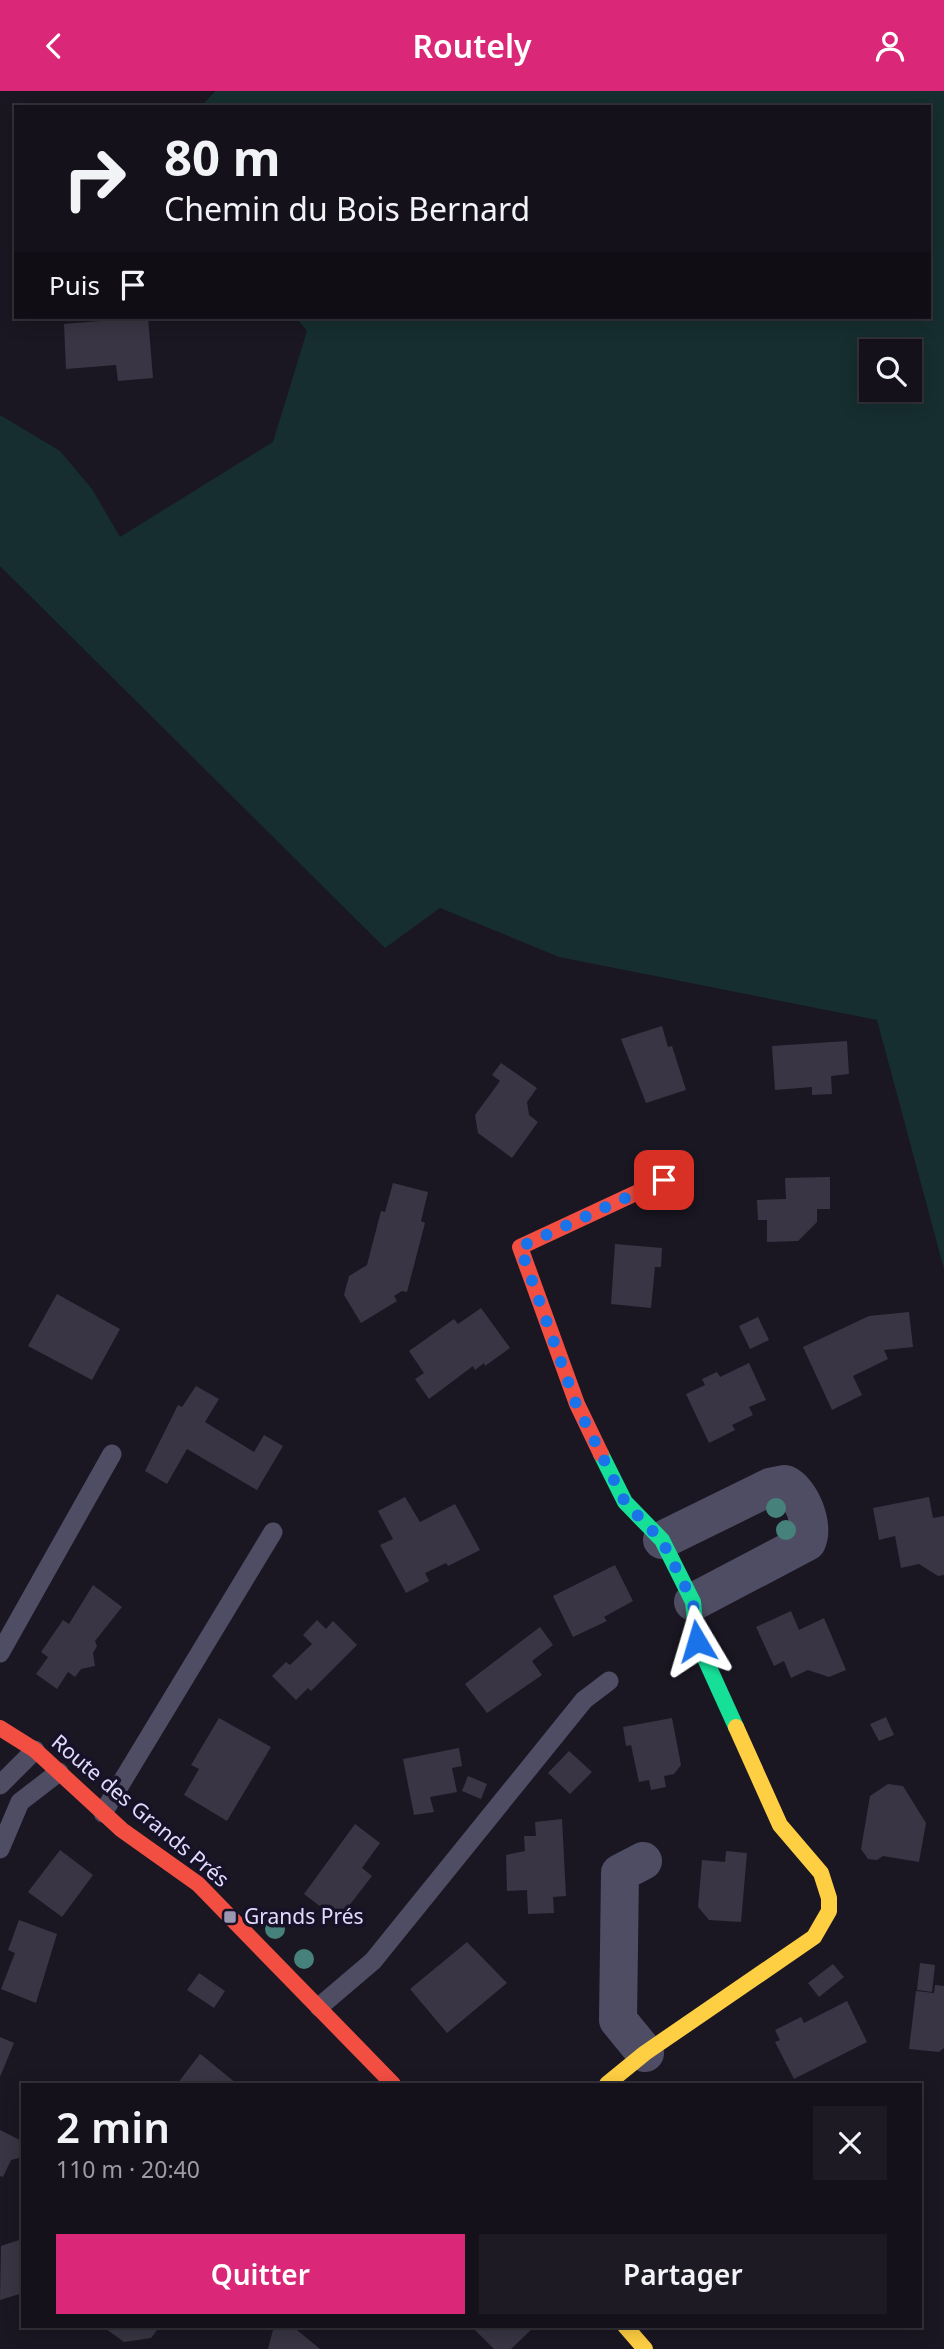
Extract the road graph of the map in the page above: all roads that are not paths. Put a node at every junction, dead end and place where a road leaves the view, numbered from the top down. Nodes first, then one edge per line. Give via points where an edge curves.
1 (664, 1180) dead end
2 (112, 1454) dead end
3 (273, 1532) dead end
4 (662, 1541) junction
5 (693, 1602) junction
6 (0, 1653) edge
7 (609, 1681) dead end
8 (0, 1728) edge
9 (35, 1750) junction
10 (59, 1772) junction
11 (0, 1785) edge
12 (103, 1812) junction
13 (0, 1849) edge
14 (643, 1861) dead end
15 (319, 2007) junction
16 (646, 2053) junction
17 (392, 2083) edge
18 (608, 2083) edge
19 (627, 2328) edge
20 (645, 2349) edge

1 - 4 street via 520,1247 576,1404 625,1502
2 - 6 lane
3 - 12 lane
4 - 5 street
4 - 5 street via 770,1487 785,1484 795,1492 809,1521 807,1542
5 - 16 street via 697,1641 780,1825 821,1873 829,1910 814,1937
7 - 15 lane via 584,1700 373,1961
8 - 9 street, Route des Grands Prés
9 - 10 street, Route des Grands Prés
9 - 11 lane
10 - 12 street, Route des Grands Prés
10 - 13 lane via 20,1802
12 - 15 street, Route des Grands Prés via 198,1884
14 - 16 street via 620,1873 618,2020
15 - 17 street, Route des Grands Prés
16 - 18 street
19 - 20 street

